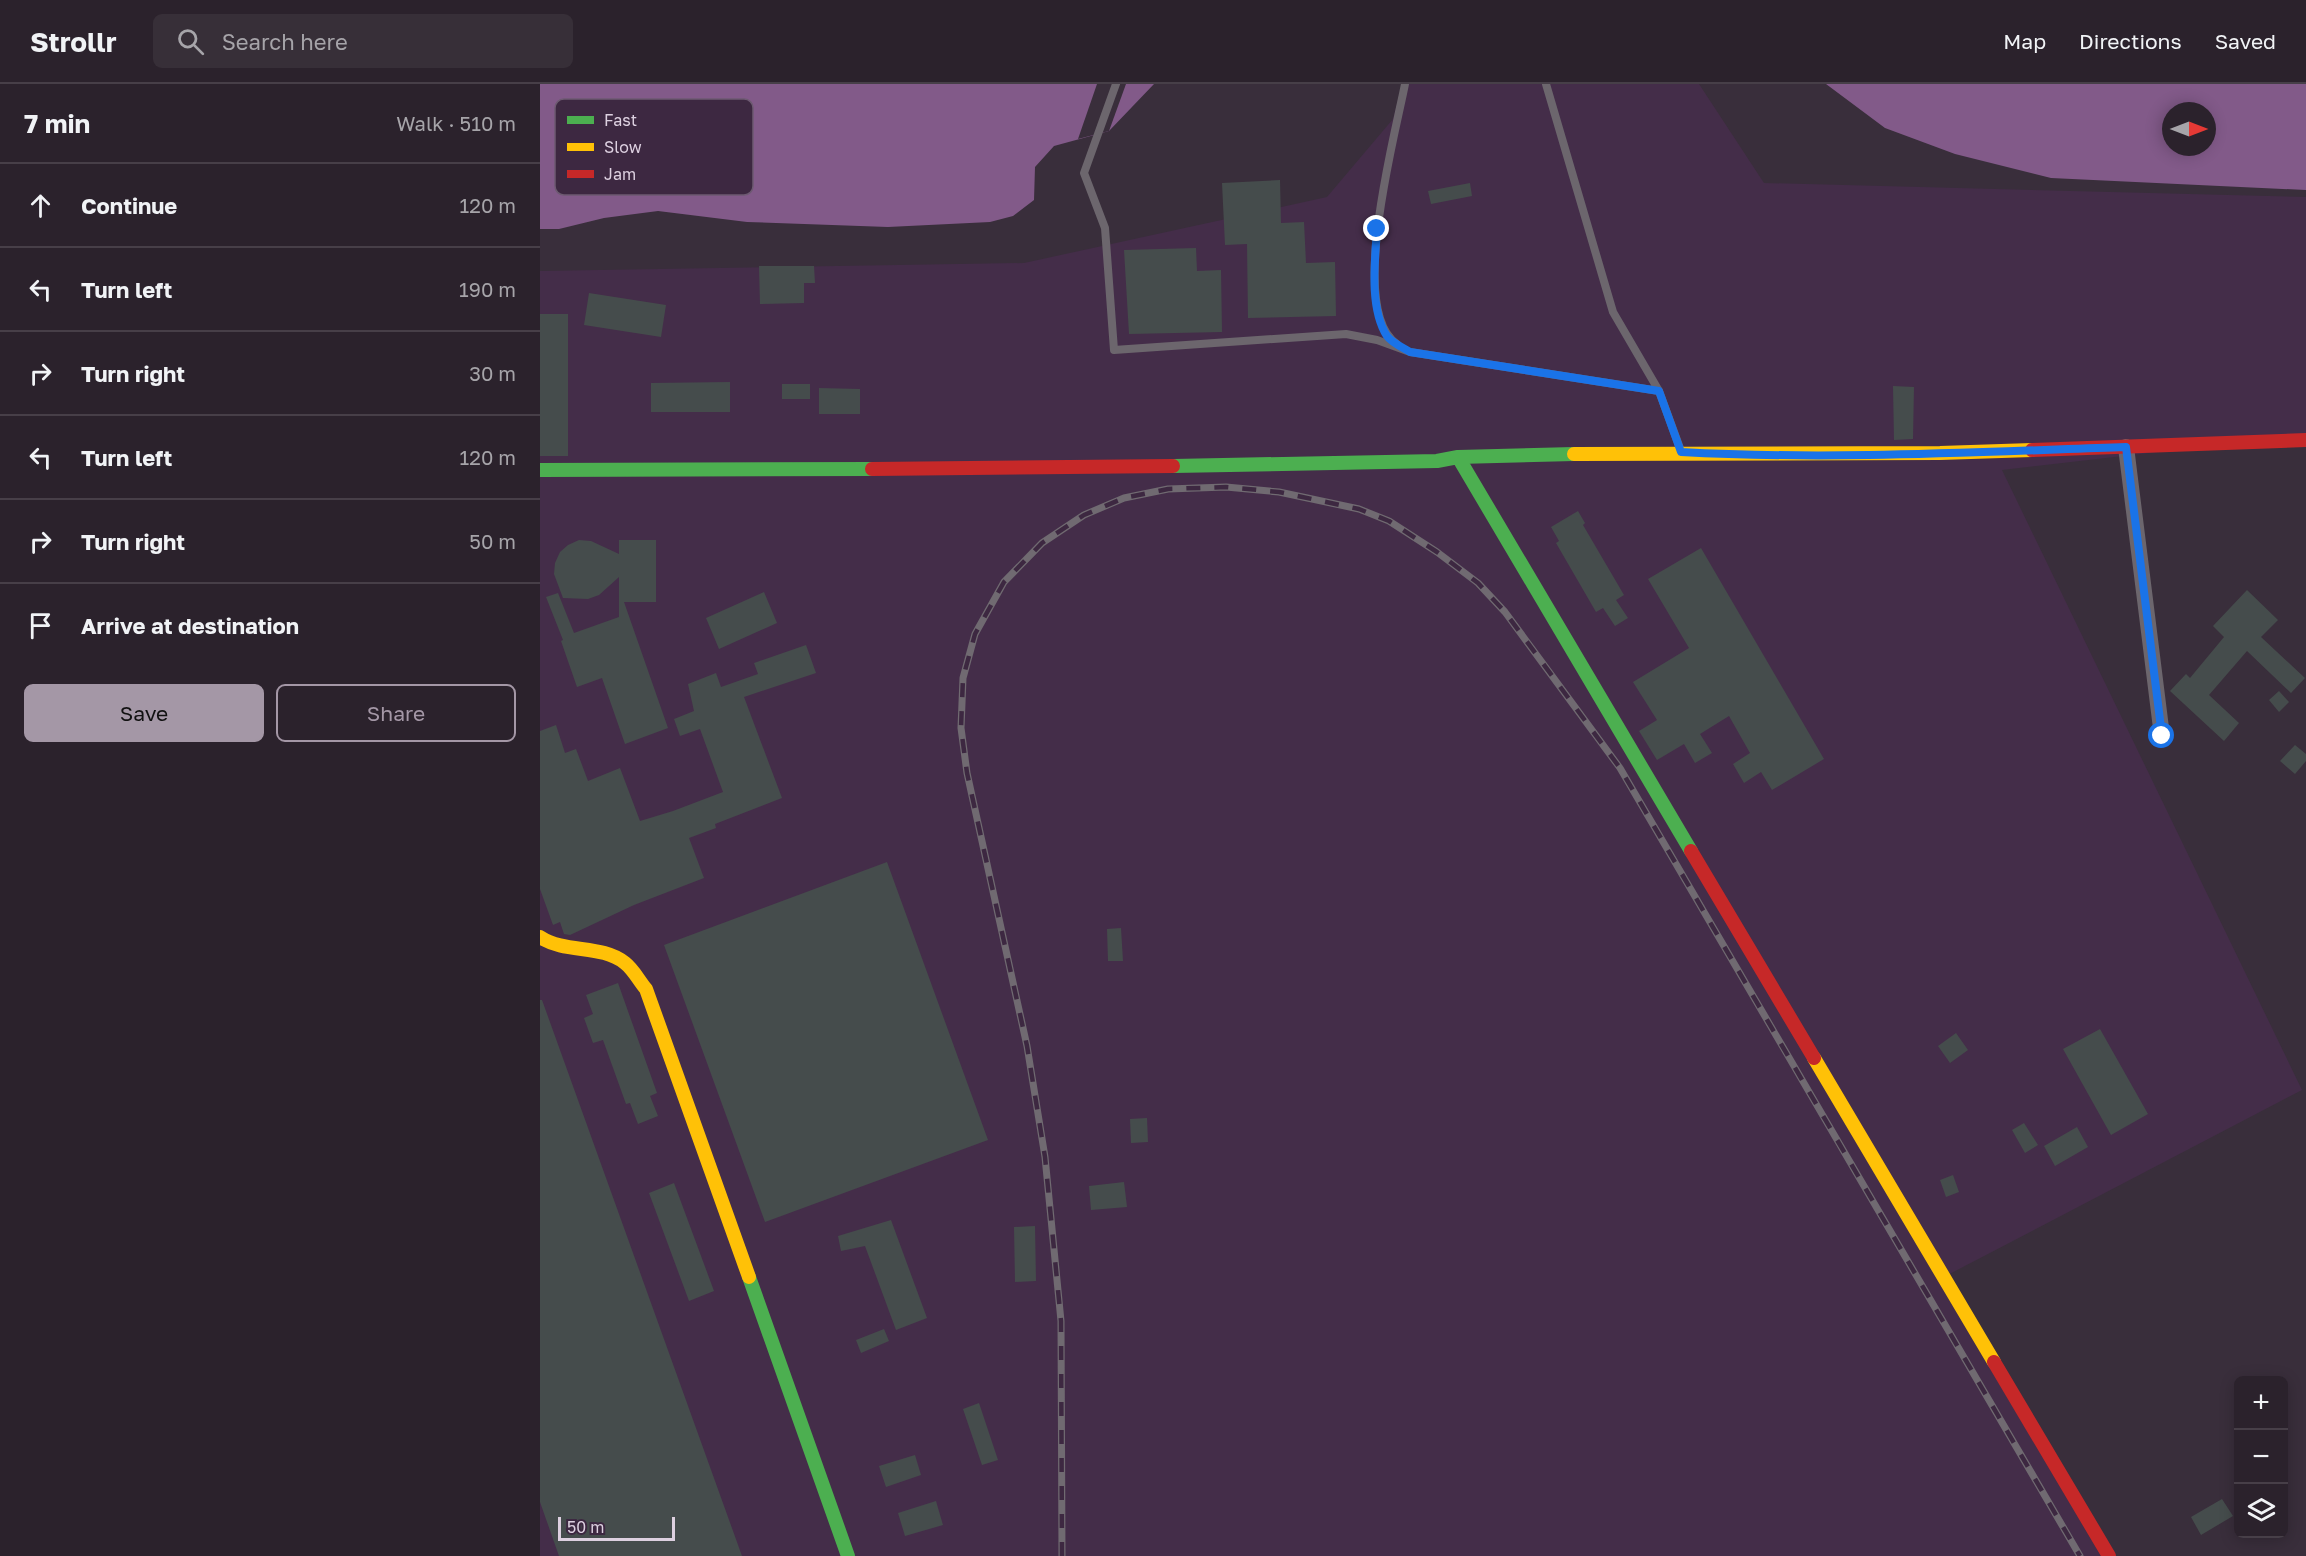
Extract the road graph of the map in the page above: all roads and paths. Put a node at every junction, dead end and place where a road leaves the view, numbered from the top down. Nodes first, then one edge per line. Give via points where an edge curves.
1 (1116, 84) edge
2 (1405, 84) edge
3 (1546, 84) edge
4 (1410, 352) junction
5 (1659, 391) junction
6 (2306, 440) edge
7 (2126, 447) junction
8 (1681, 452) junction
9 (1458, 457) junction
10 (540, 470) edge
11 (2162, 736) dead end
12 (540, 937) edge
13 (848, 1556) edge
14 (2109, 1556) edge

1 - 4 lane via 1084,173 1105,228 1114,350 1346,334 1377,339
2 - 4 lane via 1377,229 1373,274 1379,317 1388,337
3 - 5 lane via 1613,312
4 - 5 lane
5 - 8 lane
6 - 7 street
7 - 8 street via 1928,454
7 - 11 street
8 - 9 street
9 - 10 street via 1437,461 1024,469
9 - 14 street
12 - 13 street via 547,943 598,952 624,962 646,989

